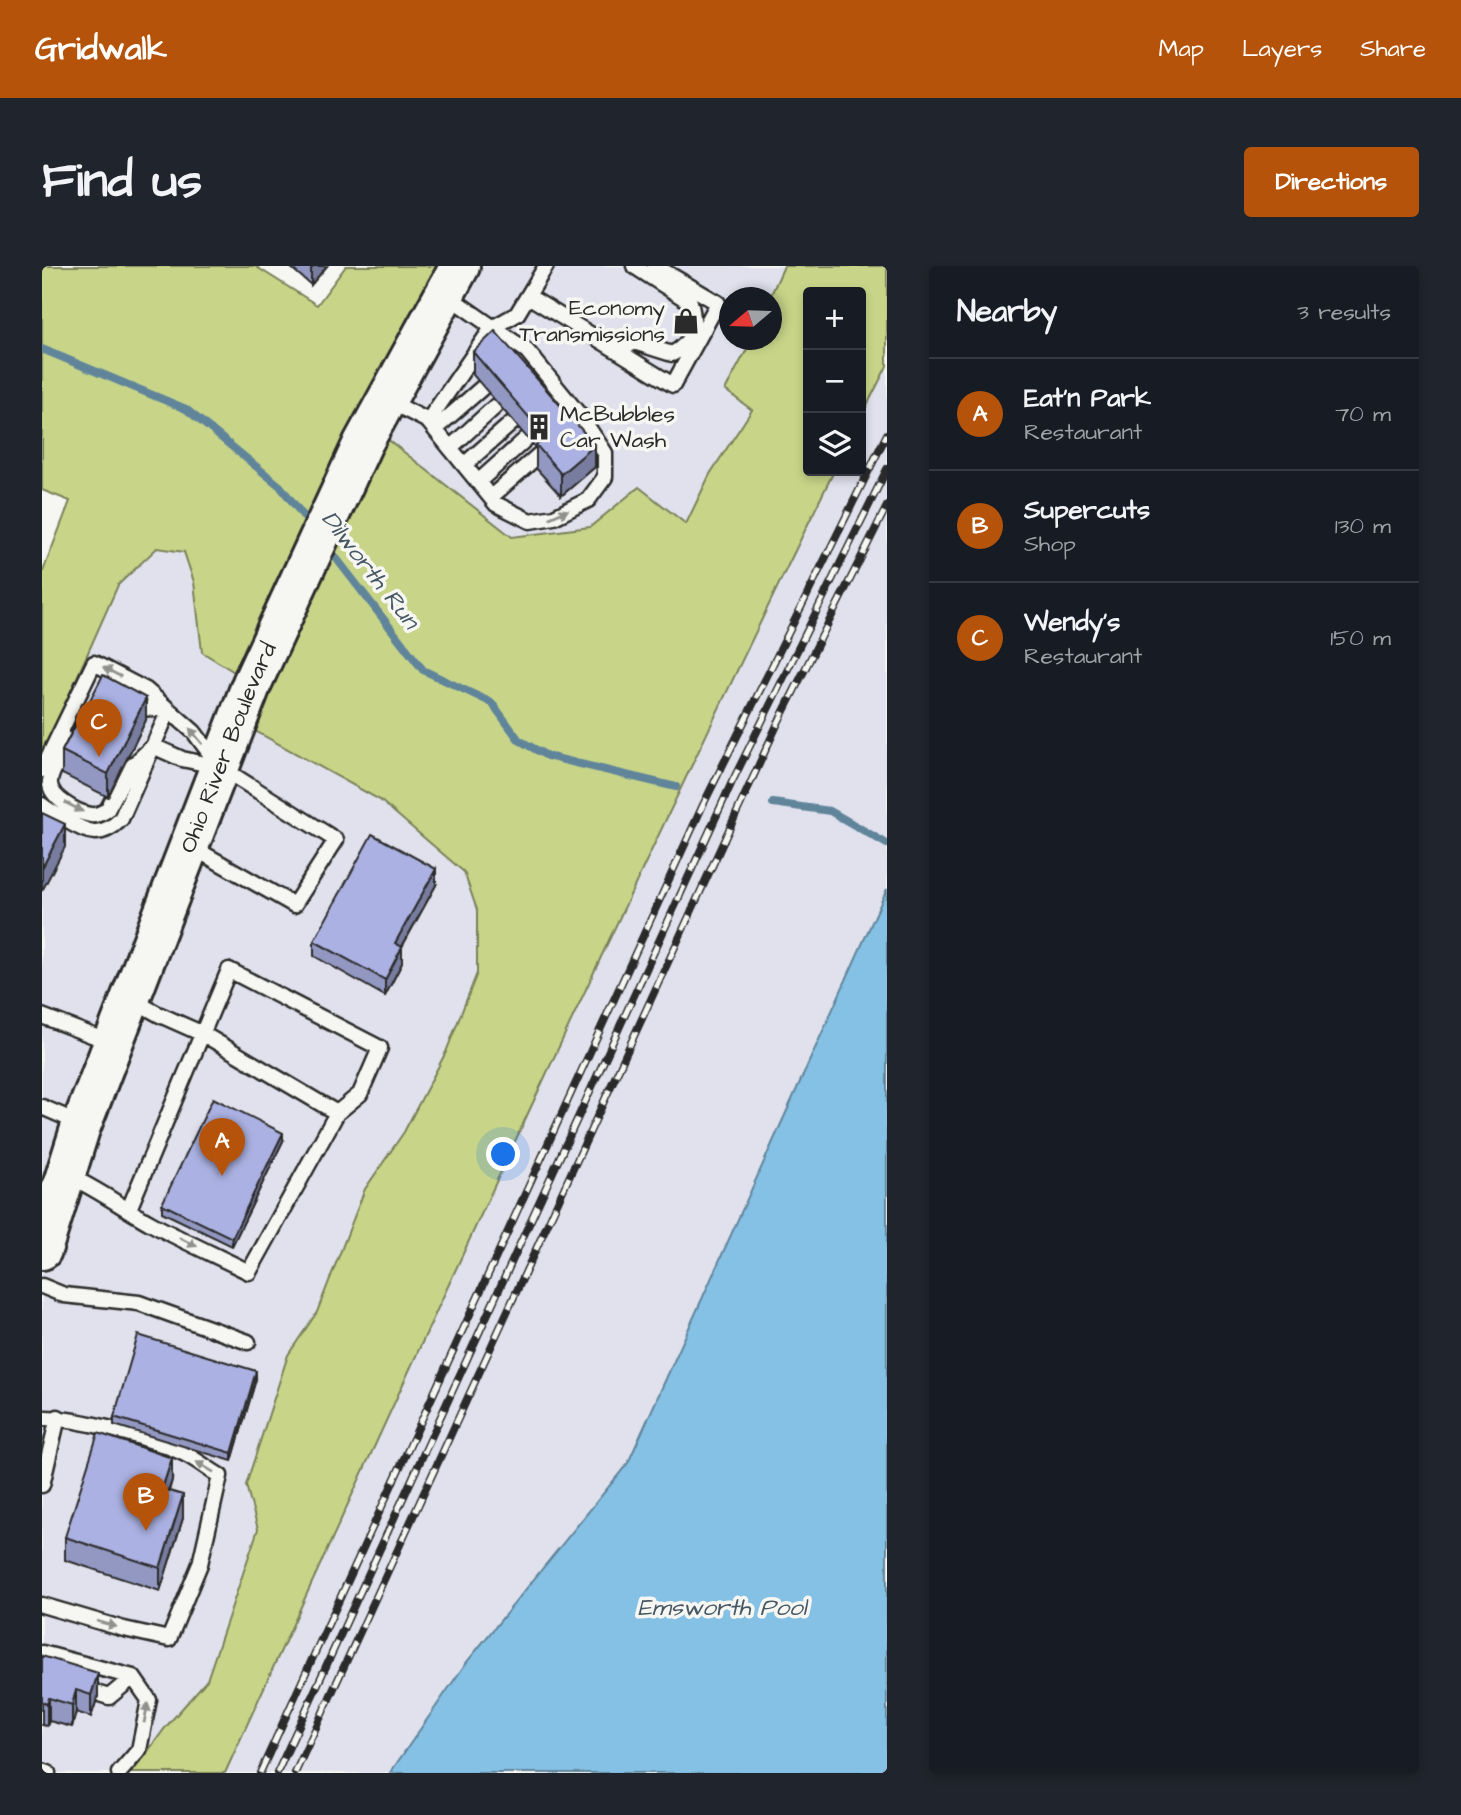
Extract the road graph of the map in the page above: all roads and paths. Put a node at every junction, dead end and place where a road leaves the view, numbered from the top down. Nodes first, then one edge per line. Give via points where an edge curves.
1 (546, 266) edge
2 (634, 266) edge
3 (655, 266) edge
4 (452, 280) edge
5 (528, 296) junction
6 (492, 328) junction
7 (619, 352) junction
8 (483, 387) dead end
9 (387, 400) junction
10 (498, 404) dead end
11 (513, 422) dead end
12 (431, 425) junction
13 (527, 438) dead end
14 (450, 447) junction
15 (541, 453) edge
16 (464, 464) junction
17 (478, 482) junction
18 (494, 500) junction
19 (95, 695) edge
20 (122, 697) edge
21 (169, 710) junction
22 (153, 746) junction
23 (220, 767) junction
24 (42, 770) edge
25 (42, 805) edge
26 (189, 845) junction
27 (130, 998) junction
28 (42, 1016) edge
29 (203, 1034) junction
30 (113, 1043) junction
31 (42, 1107) edge
32 (337, 1113) junction
33 (82, 1124) junction
34 (66, 1174) junction
35 (129, 1209) junction
36 (43, 1242) edge
37 (42, 1286) edge
38 (248, 1342) dead end
39 (42, 1418) edge
40 (58, 1418) junction
41 (42, 1485) edge
42 (42, 1605) edge
43 (42, 1653) edge
44 (133, 1677) junction
45 (64, 1683) edge
46 (42, 1771) edge
47 (48, 1773) edge
48 (119, 1773) edge

1 - 5 lane
2 - 7 lane via 690,302 695,319 682,349 672,354 634,342
3 - 7 lane via 718,303 673,385
4 - 6 lane
4 - 9 highway, Ohio River Boulevard
5 - 6 lane via 517,314
5 - 7 lane
6 - 12 lane
18 -> 6 lane via 530,522 554,517 589,500 605,477 605,453 522,355
8 - 12 lane
9 - 12 lane
9 - 23 highway, Ohio River Boulevard via 252,683
10 - 14 lane
11 - 16 lane
12 - 14 lane
13 - 17 lane
14 - 16 lane
15 - 18 lane
16 - 17 lane
17 - 18 lane
19 -> 22 lane via 50,779 51,791 59,800 89,815 107,810 129,769
20 - 21 lane via 145,708
21 - 22 lane
23 -> 21 lane via 194,732
21 -> 24 lane via 146,690 94,663
22 - 23 lane via 182,759
22 - 25 lane via 121,820 113,827 84,831
23 - 26 highway, Ohio River Boulevard
23 - 26 lane via 336,840 294,905
26 - 27 highway, Ohio River Boulevard
27 - 29 lane
27 - 30 highway, Ohio River Boulevard
28 - 30 lane
29 - 32 lane
29 - 32 lane via 229,970 380,1048 360,1094
29 - 35 lane
30 - 33 highway, Ohio River Boulevard
31 - 33 lane
35 -> 32 lane via 249,1272
33 - 34 highway, Ohio River Boulevard
34 - 35 lane
34 - 36 highway, Ohio River Boulevard
37 - 38 lane via 64,1295 139,1303
39 - 40 lane
40 - 41 lane
42 -> 40 lane via 169,1639 200,1564 220,1476 183,1453
43 - 44 lane
44 - 45 lane via 109,1697
48 -> 44 lane via 139,1751 149,1700
46 - 47 lane

